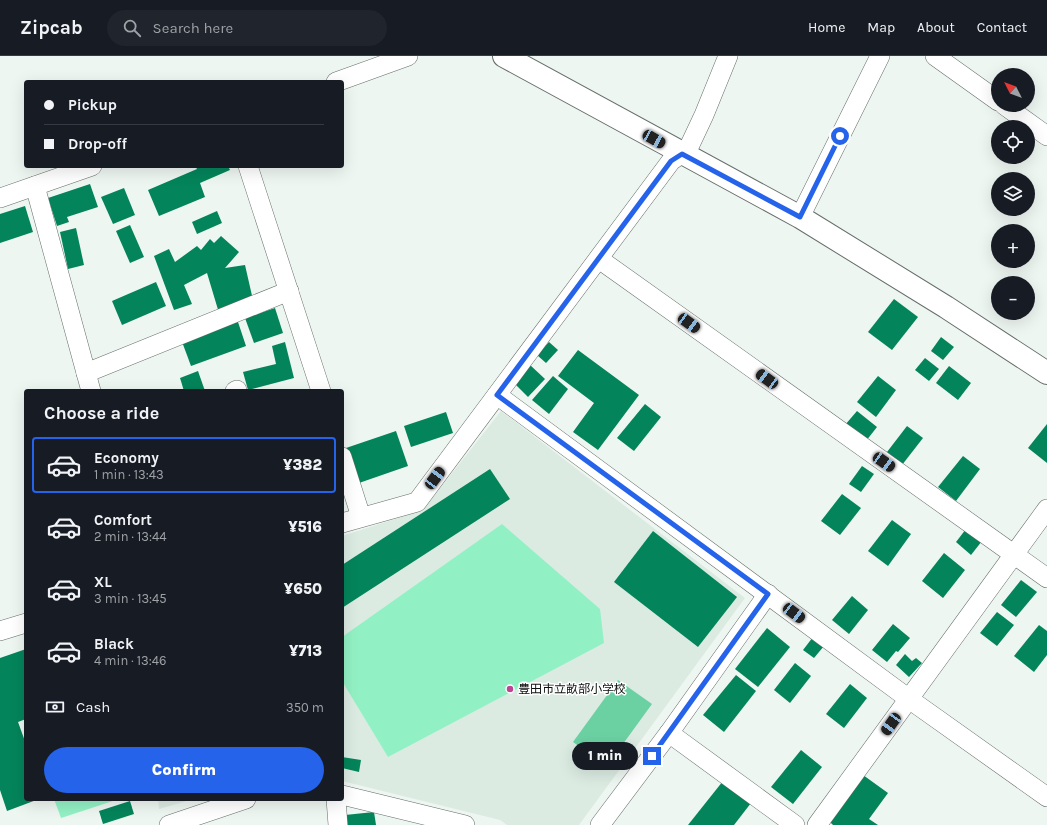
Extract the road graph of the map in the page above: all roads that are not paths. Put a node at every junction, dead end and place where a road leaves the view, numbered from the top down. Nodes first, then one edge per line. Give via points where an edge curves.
1 (408, 56) edge
2 (504, 56) edge
3 (728, 56) edge
4 (880, 56) edge
5 (935, 56) edge
6 (342, 80) edge
7 (991, 96) edge
8 (1014, 112) edge
9 (1047, 136) edge
10 (682, 154) junction
11 (86, 168) edge
12 (249, 168) edge
13 (35, 186) junction
14 (0, 198) edge
15 (800, 217) junction
16 (598, 259) junction
17 (289, 291) junction
18 (1047, 373) edge
19 (88, 382) edge
20 (320, 389) edge
21 (497, 395) junction
22 (344, 463) edge
23 (1047, 509) edge
24 (361, 516) junction
25 (344, 522) edge
26 (1014, 554) junction
27 (1047, 578) edge
28 (768, 594) junction
29 (24, 624) edge
30 (0, 631) edge
31 (909, 699) junction
32 (669, 733) junction
33 (344, 795) edge
34 (1047, 797) edge
35 (240, 801) edge
36 (336, 801) edge
37 (169, 825) edge
38 (338, 825) edge
39 (465, 825) edge
40 (600, 825) edge
41 (795, 825) edge
42 (817, 825) edge

1 - 6 street
2 - 10 street
3 - 10 street via 704,115 688,149
4 - 15 street
5 - 7 street
8 - 9 street
10 - 15 street
10 - 16 street via 671,161
11 - 13 street
12 - 17 street
13 - 14 street
13 - 19 street
15 - 18 street
16 - 21 street
16 - 26 street
17 - 19 street
17 - 20 street
21 - 24 street via 417,502
21 - 28 street
22 - 24 street
23 - 26 street
24 - 25 street
26 - 27 street
26 - 31 street
28 - 31 street
28 - 32 street
29 - 30 street
31 - 34 street
31 - 42 street
32 - 40 street
32 - 41 street
33 - 39 street
35 - 37 street
36 - 38 street

